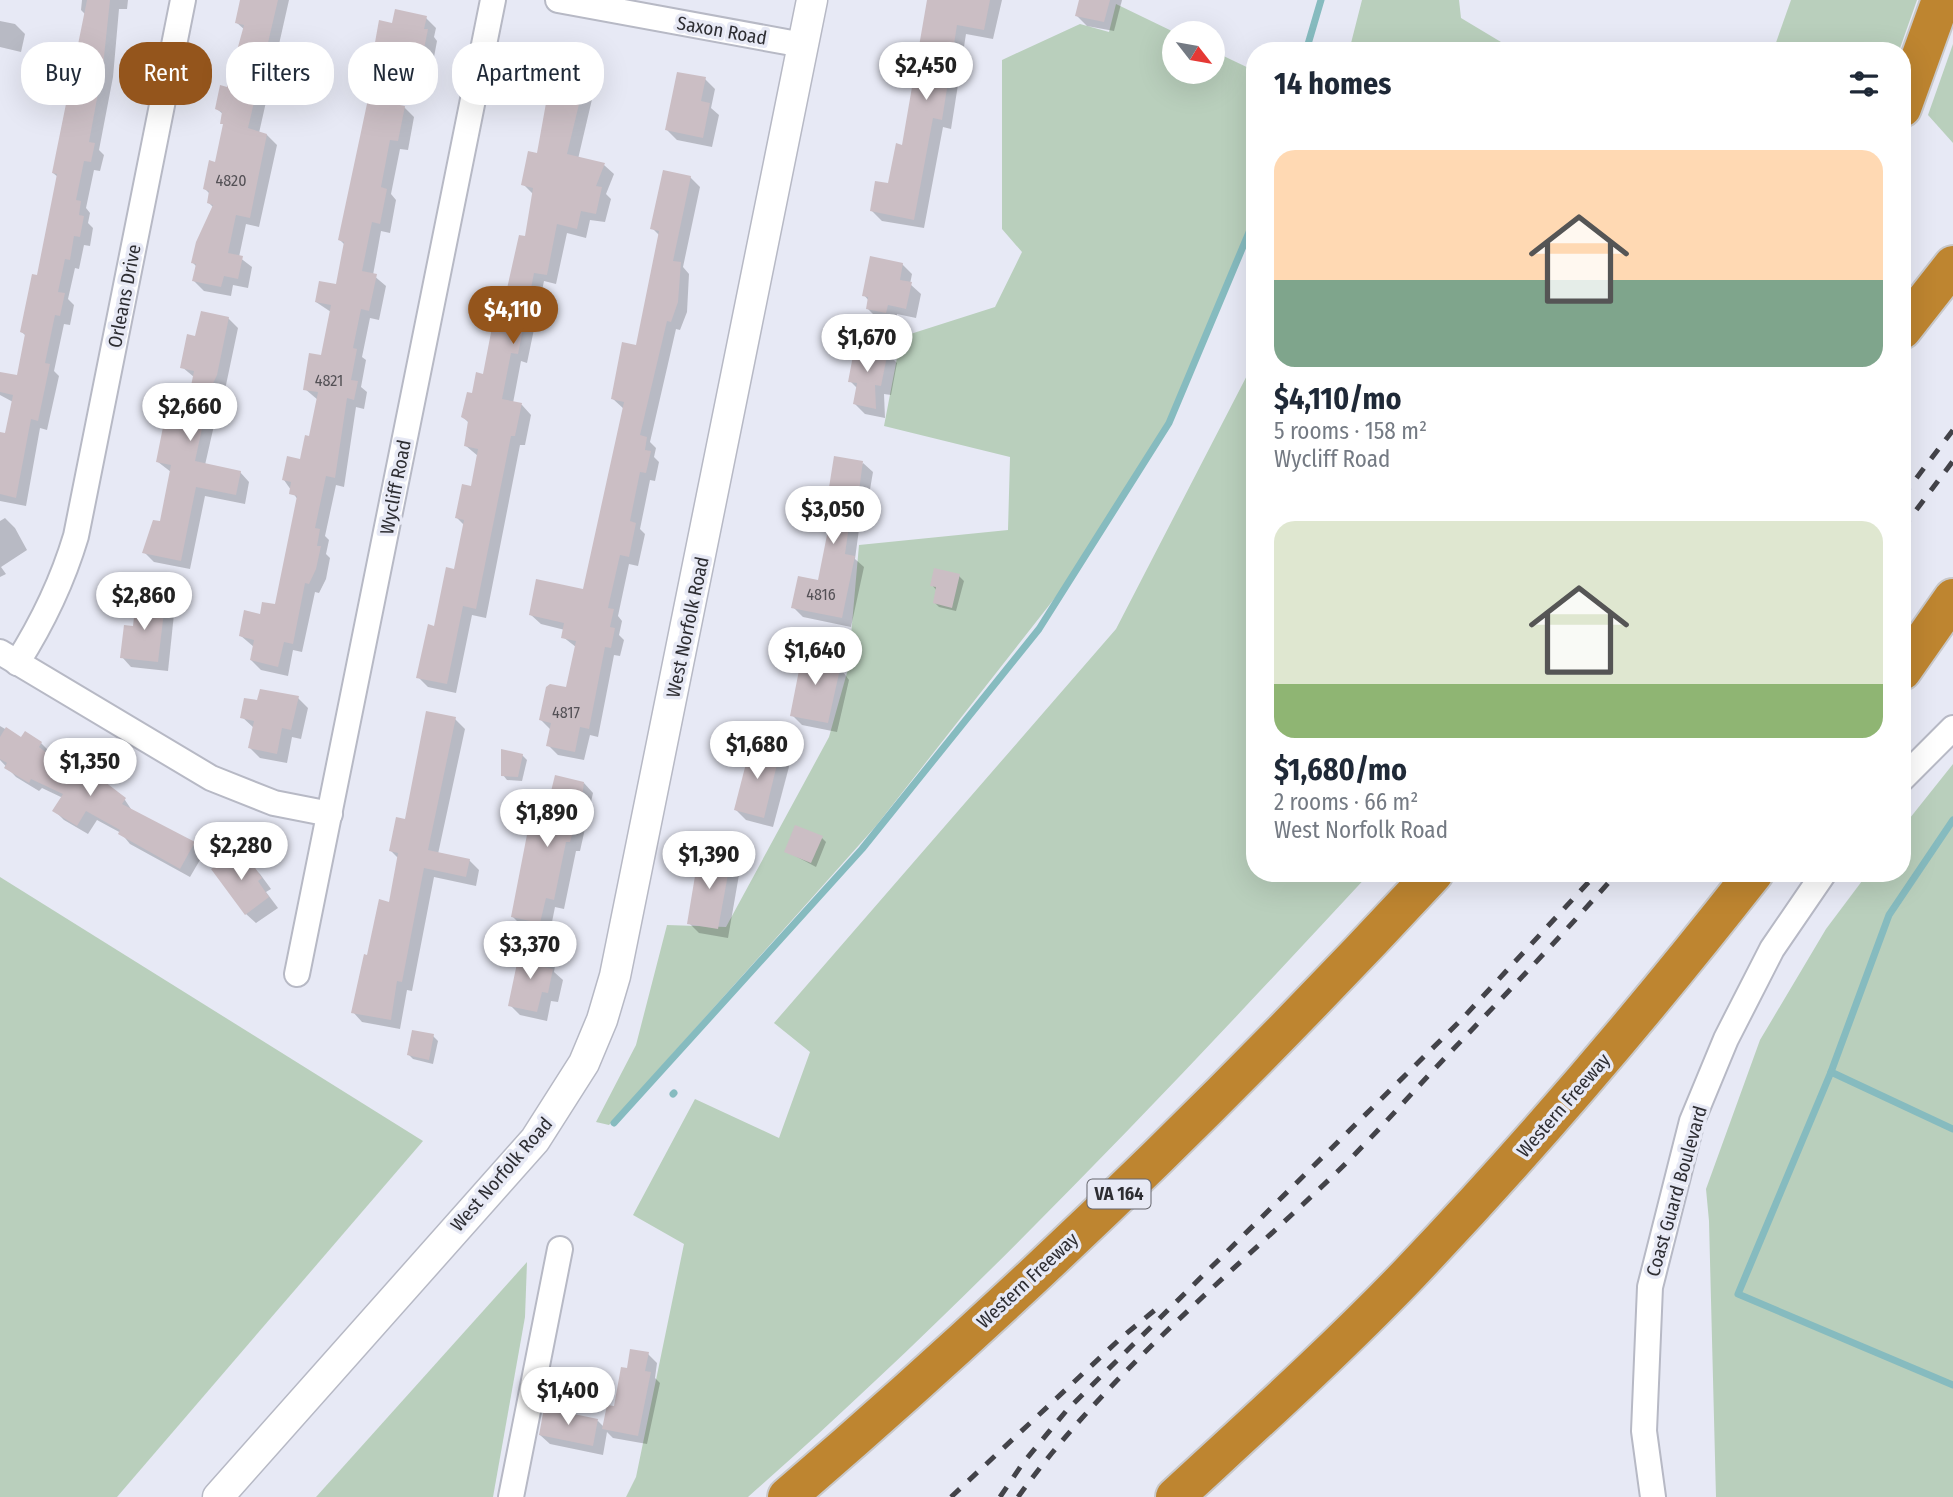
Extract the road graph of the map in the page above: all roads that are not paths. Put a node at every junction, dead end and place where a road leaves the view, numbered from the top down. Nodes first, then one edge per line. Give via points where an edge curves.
1 (183, 0) edge
2 (493, 0) edge
3 (558, 0) edge
4 (812, 0) edge
5 (1941, 0) edge
6 (803, 44) junction
7 (1911, 83) edge
8 (1953, 265) edge
9 (1911, 319) edge
10 (1953, 598) edge
11 (9, 658) edge
12 (1911, 658) edge
13 (1953, 728) edge
14 (1911, 770) edge
15 (330, 814) junction
16 (1424, 882) edge
17 (1747, 882) edge
18 (1818, 882) edge
19 (297, 974) dead end
20 (560, 1249) dead end
21 (218, 1497) edge
22 (511, 1497) edge
23 (787, 1497) edge
24 (1175, 1497) edge
25 (1653, 1497) edge

1 - 11 street, Orleans Drive via 76,536 46,617
2 - 15 street, Wycliff Road
3 - 6 street, Saxon Road
4 - 6 street, West Norfolk Road
5 - 7 highway
6 - 21 street, West Norfolk Road via 615,976 602,1020 578,1073 535,1140
8 - 9 highway
10 - 12 highway
11 - 15 street via 211,778 274,803
13 - 14 street
15 - 19 street, Wycliff Road
16 - 23 highway, Western Freeway / VA 164 via 1360,953 1164,1150 1021,1288
17 - 24 highway, Western Freeway via 1625,1035 1502,1174 1407,1276
18 - 25 street, Coast Guard Boulevard via 1772,949 1692,1121 1650,1287 1644,1431
20 - 22 street

